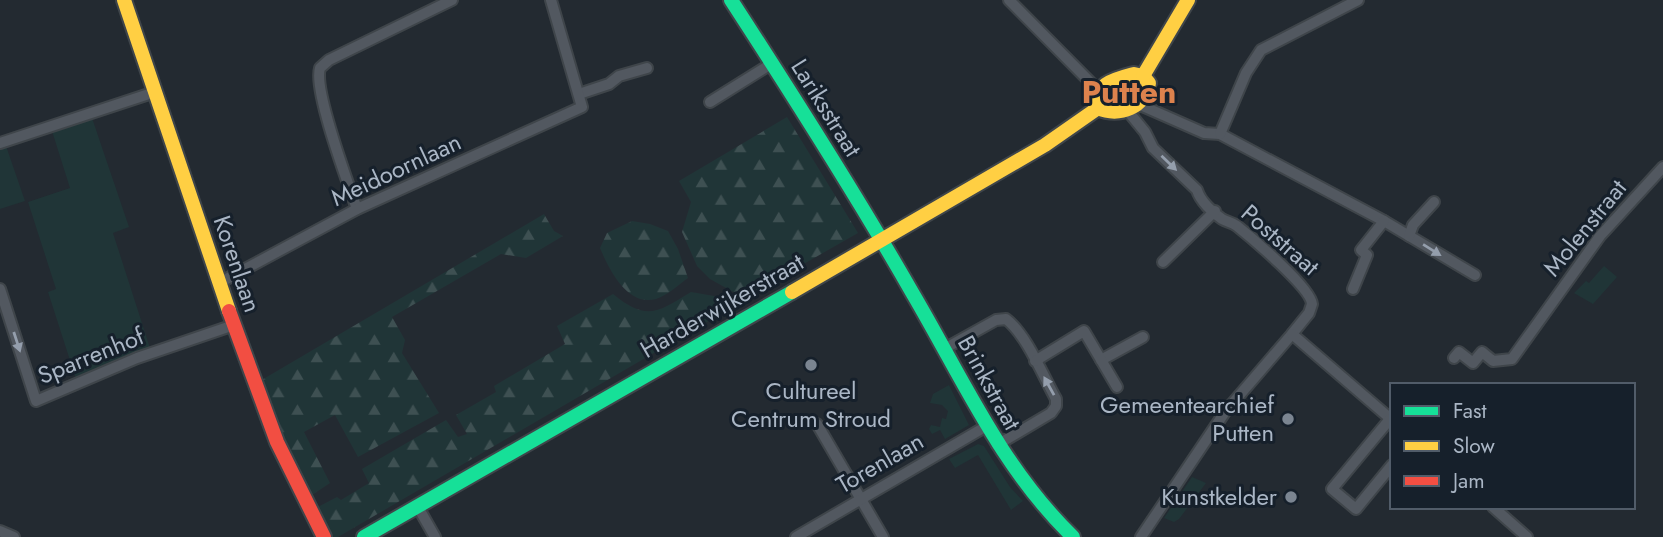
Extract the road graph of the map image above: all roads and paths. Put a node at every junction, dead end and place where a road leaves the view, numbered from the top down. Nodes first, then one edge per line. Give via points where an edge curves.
1 (124, 0) edge
2 (452, 0) edge
3 (551, 0) edge
4 (731, 0) edge
5 (1009, 0) edge
6 (1188, 0) edge
7 (1358, 0) edge
8 (771, 64) junction
9 (647, 68) dead end
10 (1143, 76) junction
11 (1098, 90) junction
12 (155, 92) junction
13 (579, 94) junction
14 (710, 102) dead end
15 (1132, 107) junction
16 (1098, 108) junction
17 (1220, 134) junction
18 (0, 143) edge
19 (1663, 167) edge
20 (1434, 202) dead end
21 (357, 209) junction
22 (1214, 212) junction
23 (1384, 221) junction
24 (1409, 236) junction
25 (881, 241) junction
26 (1163, 262) dead end
27 (1475, 275) dead end
28 (219, 283) junction
29 (0, 289) edge
30 (1353, 289) dead end
31 (234, 326) junction
32 (1292, 334) junction
33 (1143, 337) dead end
34 (944, 349) junction
35 (1454, 358) dead end
36 (1101, 360) junction
37 (1035, 361) junction
38 (1118, 387) dead end
39 (1390, 419) edge
40 (1390, 421) edge
41 (817, 424) dead end
42 (985, 427) junction
43 (997, 444) junction
44 (1390, 467) edge
45 (860, 498) junction
46 (418, 507) junction
47 (1495, 509) edge
48 (0, 531) edge
49 (13, 537) edge
50 (324, 537) edge
51 (364, 537) edge
52 (435, 537) edge
53 (796, 537) edge
54 (883, 537) edge
55 (1073, 537) edge
56 (1141, 537) edge
57 (1527, 537) edge

1 - 12 street, Korenlaan
2 - 21 street via 320,68 318,83
3 - 13 street
4 - 8 street, Lariksstraat
5 - 11 street
6 - 10 street
7 - 17 street via 1261,50
8 - 14 street
8 - 25 street, Lariksstraat
9 - 13 street
10 - 11 street via 1121,77
10 - 15 street via 1150,88
11 - 16 street
12 - 18 street
12 - 28 street, Korenlaan
13 - 21 street, Meidoornlaan via 582,107
15 - 16 street via 1108,114
15 - 17 street via 1204,133
15 -> 22 street, Poststraat via 1153,148
16 - 25 street, Harderwijkerstraat via 1045,145
17 - 23 street
19 - 35 street, Molenstraat via 1601,236 1512,359 1493,361 1482,352 1473,363 1459,352
20 - 24 street
21 - 28 street, Meidoornlaan
22 - 26 street, Poststraat
22 - 32 street, Poststraat via 1237,225 1308,292 1312,304
23 - 24 street
23 - 30 street via 1361,250 1367,256
24 -> 27 street
25 - 34 street, Brinkstraat
25 - 46 street, Harderwijkerstraat
28 - 31 street, Korenlaan
29 -> 31 street, Sparrenhof via 36,401 137,358
31 - 50 street, Korenlaan via 277,442
32 - 39 street
32 - 56 street via 1225,412
33 - 36 street
34 - 37 street via 1006,319
34 - 42 street, Brinkstraat
36 - 37 street via 1084,331
36 - 38 street
43 -> 37 street via 1056,406
40 - 44 street via 1332,489 1356,509
41 - 45 street
42 - 43 street, Brinkstraat
42 - 45 street, Torenlaan
43 - 55 street, Brinkstraat via 1032,496
45 - 53 street, Torenlaan
45 - 54 street
46 - 51 street, Harderwijkerstraat
46 - 52 street
47 - 57 street
48 - 49 street

